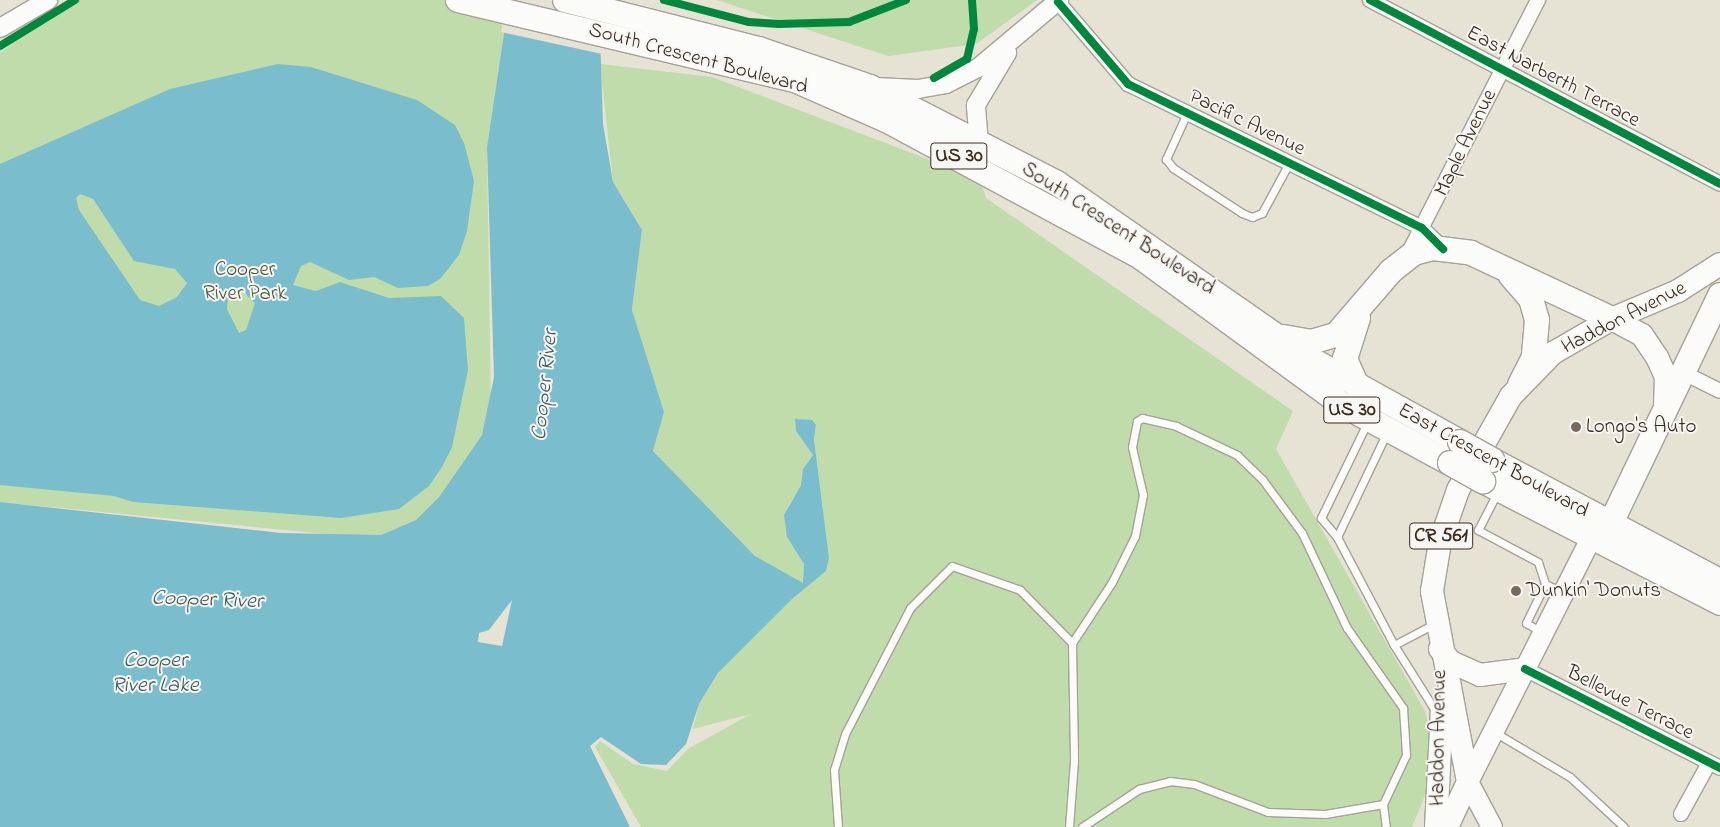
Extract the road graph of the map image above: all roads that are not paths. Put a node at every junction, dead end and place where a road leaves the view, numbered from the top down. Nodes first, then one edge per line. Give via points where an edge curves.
1 (48, 0) edge
2 (458, 0) edge
3 (565, 0) edge
4 (1370, 0) edge
5 (1538, 0) edge
6 (1058, 1) edge
7 (0, 28) edge
8 (1017, 38) junction
9 (1503, 70) junction
10 (870, 87) junction
11 (1187, 113) junction
12 (979, 142) junction
13 (1289, 163) junction
14 (1720, 184) edge
15 (1422, 228) junction
16 (1444, 249) junction
17 (1405, 258) junction
18 (1720, 264) edge
19 (1505, 270) junction
20 (1720, 295) edge
21 (1362, 307) junction
22 (1246, 315) joint
23 (1612, 319) junction
24 (1267, 340) junction
25 (1657, 357) junction
26 (1682, 372) junction
27 (1520, 385) junction
28 (1357, 386) junction
29 (1720, 391) edge
30 (1665, 408) junction
31 (1379, 424) junction
32 (1455, 452) junction
33 (1491, 477) junction
34 (1610, 525) junction
35 (1337, 537) junction
36 (1591, 539) junction
37 (1720, 581) edge
38 (1545, 584) junction
39 (1563, 592) junction
40 (1720, 602) edge
41 (1436, 623) junction
42 (1542, 632) junction
43 (1072, 643) junction
44 (1394, 645) junction
45 (1440, 649) junction
46 (1525, 669) junction
47 (1442, 721) junction
48 (1494, 733) junction
49 (1715, 766) edge
50 (1468, 782) junction
51 (1383, 804) junction
52 (1681, 814) dead end
53 (838, 827) edge
54 (1069, 827) edge
55 (1082, 827) edge
56 (1386, 827) edge
57 (1436, 827) edge
58 (1446, 827) edge
59 (1492, 827) edge
60 (1624, 827) edge

1 - 7 street
2 - 24 highway, South Crescent Boulevard / US 30 via 624,37 796,81 944,148 1142,258
3 - 10 highway, South Crescent Boulevard / US 30 via 759,48
4 - 9 street, East Narberth Terrace
5 - 9 street, Maple Avenue
6 - 8 street
6 - 11 street, Pacific Avenue via 1128,84
8 - 10 street via 978,68 946,84 918,89
8 - 12 street via 976,105
9 - 14 street, East Narberth Terrace
9 - 15 street, Maple Avenue
10 - 12 highway, South Crescent Boulevard / US 30
11 - 13 street, Pacific Avenue
11 - 13 lane via 1166,158 1173,168 1242,213 1252,216 1262,212
12 - 22 highway, South Crescent Boulevard / US 30 via 1056,183
13 - 15 street, Pacific Avenue
15 - 16 street, Pacific Avenue
15 - 17 street, Maple Avenue
16 - 17 highway
16 - 19 highway via 1471,253
17 - 21 highway
18 - 23 main road, Haddon Avenue / CR 561 via 1678,291
19 - 23 highway
19 - 27 highway via 1531,299 1538,320 1534,357
20 - 26 highway
21 - 24 highway via 1346,327 1324,340
21 - 28 highway via 1345,360
22 - 24 highway, East Crescent Boulevard / US 30
23 - 25 main road via 1642,335
23 - 27 main road, Haddon Avenue / CR 561 via 1553,353
24 - 28 highway, East Crescent Boulevard / US 30
24 - 31 highway, East Crescent Boulevard / US 30
25 - 26 main road
25 - 30 main road via 1666,377
26 - 29 street
26 - 30 highway
27 - 41 main road, Haddon Avenue / CR 561 via 1488,432 1447,518 1433,571
28 - 32 highway, East Crescent Boulevard / US 30
30 - 34 highway
31 - 32 highway, East Crescent Boulevard / US 30
31 - 35 lane
31 - 35 lane via 1321,518
32 - 33 highway, East Crescent Boulevard / US 30, bridge
33 - 34 highway, East Crescent Boulevard / US 30
33 - 36 highway, East Crescent Boulevard / US 30
33 - 38 lane via 1478,530 1538,562
34 - 37 highway, East Crescent Boulevard / US 30
35 - 44 lane
36 - 39 main road
36 - 40 highway, East Crescent Boulevard / US 30
38 - 39 lane
38 - 42 lane via 1526,623
39 - 42 main road
41 - 44 lane
41 - 45 main road, Haddon Avenue / CR 561
42 - 46 main road
43 - 51 lane via 1112,582 1135,536 1143,494 1132,447 1137,421 1142,418 1176,426 1237,455 1262,479 1302,532 1347,628 1403,708 1406,755
43 - 53 lane via 1020,590 952,566 932,582 910,608 845,734 834,770
43 - 54 lane via 1074,761
44 - 47 lane
45 - 46 main road via 1451,662 1480,676
45 - 47 main road, Haddon Avenue / CR 561
45 - 50 main road, Haddon Avenue / CR 561
46 - 48 main road
46 - 49 street, Bellevue Terrace
47 - 57 main road, Haddon Avenue / CR 561
48 - 50 main road
48 - 60 lane via 1570,777
49 - 52 street
50 - 58 main road, Haddon Avenue
50 - 59 main road
51 - 55 lane via 1325,814 1268,812 1194,784 1170,781 1139,789
51 - 56 lane

